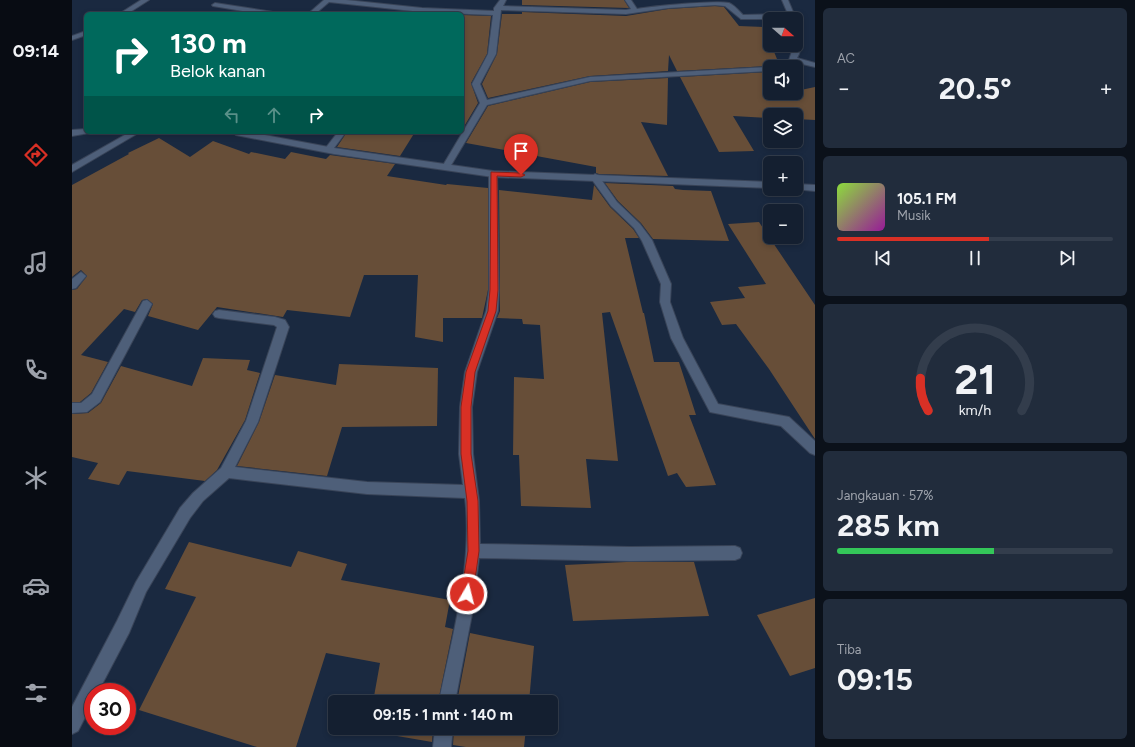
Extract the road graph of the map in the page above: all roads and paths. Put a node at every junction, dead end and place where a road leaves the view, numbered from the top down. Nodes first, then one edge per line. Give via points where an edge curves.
1 (146, 0) edge
2 (328, 0) edge
3 (503, 0) edge
4 (628, 0) edge
5 (785, 0) edge
6 (215, 5) dead end
7 (496, 11) junction
8 (635, 11) junction
9 (125, 12) edge
10 (260, 12) edge
11 (313, 12) edge
12 (414, 12) edge
13 (790, 12) edge
14 (763, 17) edge
15 (84, 34) edge
16 (72, 38) edge
17 (796, 52) edge
18 (794, 60) edge
19 (803, 62) edge
20 (815, 65) edge
21 (763, 69) edge
22 (484, 103) junction
23 (84, 131) edge
24 (72, 133) edge
25 (133, 134) edge
26 (246, 134) edge
27 (340, 134) edge
28 (328, 150) junction
29 (446, 167) junction
30 (72, 169) edge
31 (493, 174) junction
32 (594, 178) junction
33 (763, 185) edge
34 (803, 187) edge
35 (815, 188) edge
36 (81, 276) dead end
37 (72, 285) edge
38 (147, 304) dead end
39 (219, 314) dead end
40 (72, 408) edge
41 (815, 449) edge
42 (226, 472) junction
43 (471, 492) junction
44 (473, 551) junction
45 (735, 553) dead end
46 (448, 695) edge
47 (72, 725) edge
48 (443, 735) edge
49 (442, 747) edge

1 - 9 street
2 - 11 street
2 - 12 street
3 - 7 street
4 - 8 street
5 - 13 street
6 - 10 street
7 - 8 street
7 - 12 street
7 - 22 street via 492,54 476,84
8 - 14 street via 714,3 727,4 741,17
15 - 16 street
17 - 18 street
19 - 20 street
21 - 22 street via 590,79
22 - 29 street
23 - 24 street
25 - 30 street
26 - 28 street
27 - 28 street
28 - 29 street
29 - 31 street
31 - 32 street
31 - 43 street via 492,311 471,372 466,407 466,454
32 - 33 street
32 - 41 street via 614,204 638,226 647,240 666,284 665,302 677,338 714,408 785,421
34 - 35 street
36 - 37 street
38 - 40 street via 96,398 83,408
39 - 42 street via 275,321 283,327 252,422
42 - 43 street via 367,488
42 - 47 street via 198,497 185,514 141,586 120,633
43 - 44 street
44 - 45 street
44 - 46 street
48 - 49 street

